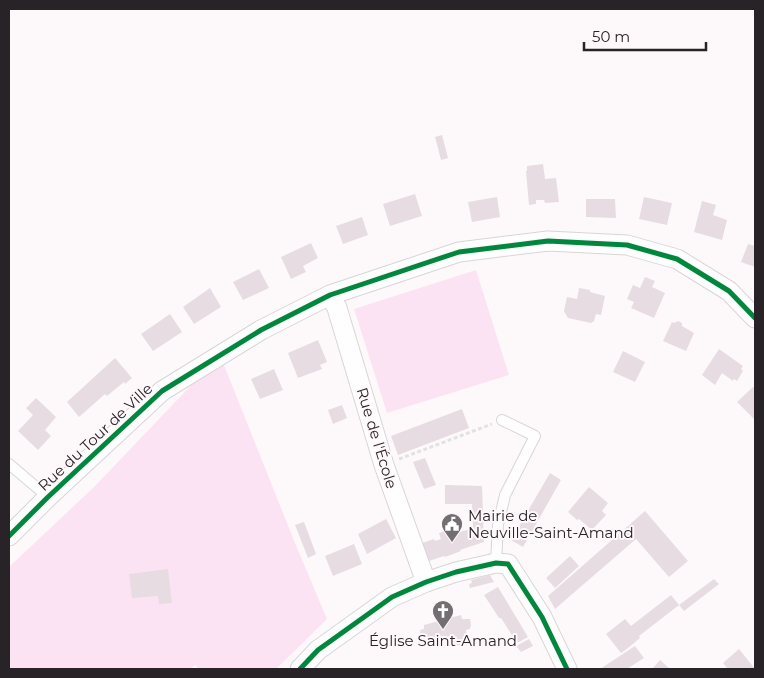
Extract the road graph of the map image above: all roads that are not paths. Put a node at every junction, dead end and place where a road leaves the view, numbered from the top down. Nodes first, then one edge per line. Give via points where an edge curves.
1 (330, 295) junction
2 (755, 318) edge
3 (502, 420) road end
4 (9, 464) edge
5 (48, 497) junction
6 (9, 536) edge
7 (496, 563) junction
8 (426, 582) junction
9 (300, 669) edge
10 (567, 669) edge

1 - 2 street, Rue du Tour de Ville via 458,252 548,241 627,245 677,259 729,291
1 - 5 street, Rue du Tour de Ville via 262,330 162,391
1 - 8 street, Rue de l'École via 337,308 384,465
3 - 7 lane via 535,436 505,495 498,525
4 - 5 lane
5 - 6 street, Rue du Tour de Ville
7 - 8 street
7 - 10 street via 508,564 542,617
8 - 9 street via 392,597 318,650

